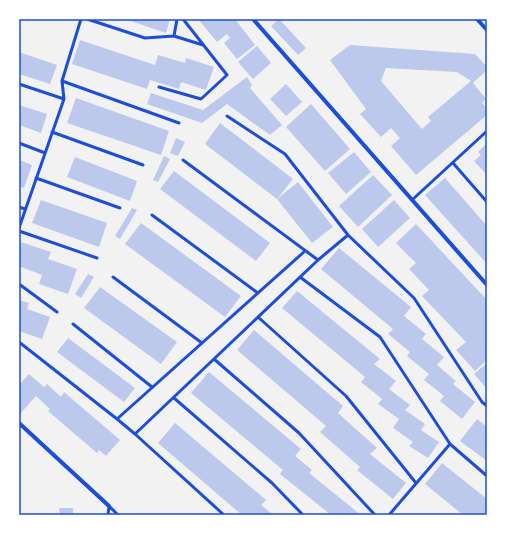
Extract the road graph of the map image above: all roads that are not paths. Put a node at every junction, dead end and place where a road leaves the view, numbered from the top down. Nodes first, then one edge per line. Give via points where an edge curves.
1 (81, 19) edge
2 (87, 19) edge
3 (177, 19) edge
4 (183, 19) edge
5 (252, 19) edge
6 (478, 19) edge
7 (487, 30) edge
8 (174, 36) junction
9 (203, 45) junction
10 (62, 81) junction
11 (19, 84) edge
12 (159, 87) dead end
13 (64, 99) junction
14 (227, 116) dead end
15 (179, 122) dead end
16 (487, 131) edge
17 (52, 132) junction
18 (19, 143) edge
19 (45, 153) junction
20 (183, 160) dead end
21 (453, 163) junction
22 (143, 165) dead end
23 (36, 178) junction
24 (412, 200) junction
25 (487, 202) edge
26 (19, 207) edge
27 (120, 208) dead end
28 (26, 209) junction
29 (152, 215) dead end
30 (19, 229) edge
31 (348, 235) junction
32 (305, 252) junction
33 (97, 258) dead end
34 (318, 260) junction
35 (112, 277) dead end
36 (300, 277) junction
37 (19, 284) edge
38 (487, 285) edge
39 (258, 293) junction
40 (57, 312) dead end
41 (258, 317) junction
42 (73, 324) dead end
43 (19, 342) edge
44 (202, 343) junction
45 (214, 359) junction
46 (152, 387) junction
47 (174, 398) junction
48 (487, 406) edge
49 (117, 419) junction
50 (19, 423) edge
51 (135, 434) junction
52 (450, 444) junction
53 (487, 476) edge
54 (416, 483) junction
55 (108, 506) junction
56 (108, 515) edge
57 (118, 515) edge
58 (224, 515) edge
59 (303, 515) edge
60 (375, 515) edge
61 (389, 515) edge

1 - 10 lane
2 - 8 lane via 145,38
3 - 8 lane
4 - 9 lane
5 - 24 street
6 - 7 street
8 - 9 lane
9 - 12 lane via 227,75 201,99
10 - 13 lane
10 - 15 lane
11 - 13 lane
13 - 17 lane
14 - 31 lane via 285,154
16 - 21 lane
17 - 19 lane
17 - 22 lane
18 - 19 lane
19 - 23 lane
20 - 32 lane
21 - 24 lane
21 - 25 lane
23 - 27 lane
23 - 28 lane
24 - 38 street
26 - 28 lane
28 - 30 lane
29 - 39 lane
30 - 33 lane
31 - 34 lane
31 - 48 lane via 414,298
32 - 34 lane
32 - 39 lane
34 - 36 lane
35 - 44 lane
36 - 41 lane
36 - 52 lane via 380,337
37 - 40 lane
39 - 44 lane
41 - 45 lane
41 - 54 lane via 346,396
42 - 46 lane
43 - 49 lane
44 - 46 lane
45 - 47 lane
45 - 60 lane via 299,434
46 - 49 lane
47 - 51 lane
47 - 59 lane via 272,483
49 - 51 lane
50 - 55 street
51 - 58 lane
52 - 53 lane
52 - 54 lane
54 - 61 lane
55 - 56 lane
55 - 57 lane

